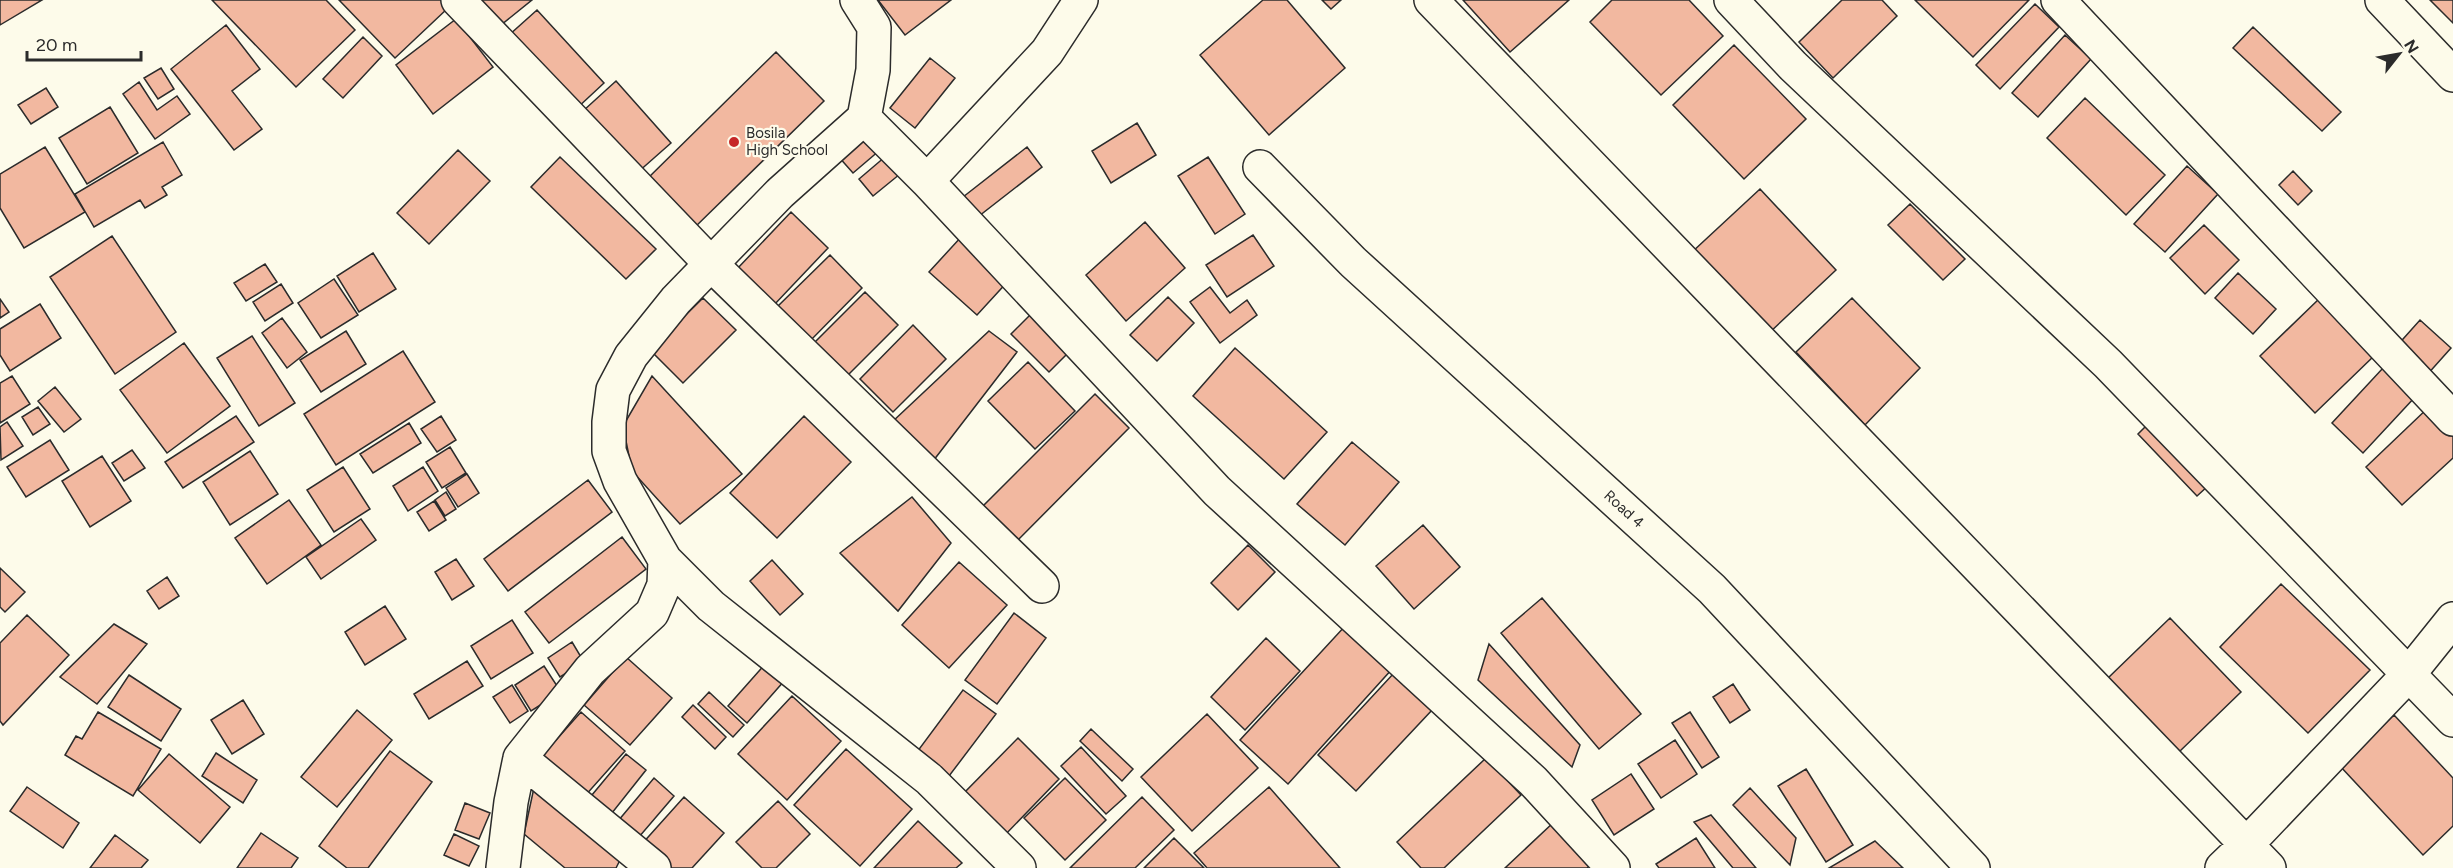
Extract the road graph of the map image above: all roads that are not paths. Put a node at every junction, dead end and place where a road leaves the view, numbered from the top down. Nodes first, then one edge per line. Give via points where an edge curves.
1 (458, 0) edge
2 (857, 0) edge
3 (1081, 0) edge
4 (1431, 0) edge
5 (1731, 0) edge
6 (2058, 0) edge
7 (2382, 0) edge
8 (2453, 75) edge
9 (864, 118) junction
10 (1260, 166) dead end
11 (927, 181) junction
12 (710, 263) junction
13 (2453, 419) edge
14 (665, 560) junction
15 (1042, 586) dead end
16 (2453, 619) edge
17 (2408, 675) junction
18 (2453, 720) edge
19 (520, 758) junction
20 (2247, 844) junction
21 (503, 868) edge
22 (654, 868) edge
23 (1019, 868) edge
24 (1613, 868) edge
25 (1973, 868) edge
26 (2222, 868) edge
27 (2270, 868) edge

1 - 12 street
2 - 9 street via 874,27 873,70
3 - 11 street via 1047,52
4 - 20 street
5 - 17 street via 1793,66 2108,364
6 - 13 street
7 - 8 street
9 - 11 street
9 - 12 street
10 - 25 street, Road 4 via 1353,262 1712,589
11 - 24 street via 1217,491 1533,781
12 - 14 street via 631,356 613,390 609,451 620,481
12 - 15 street
14 - 19 street via 664,585 652,613 590,670
14 - 23 street via 711,606 929,779
16 - 17 street
17 - 18 street
17 - 20 street
19 - 21 street
19 - 22 street
20 - 26 street
20 - 27 street

